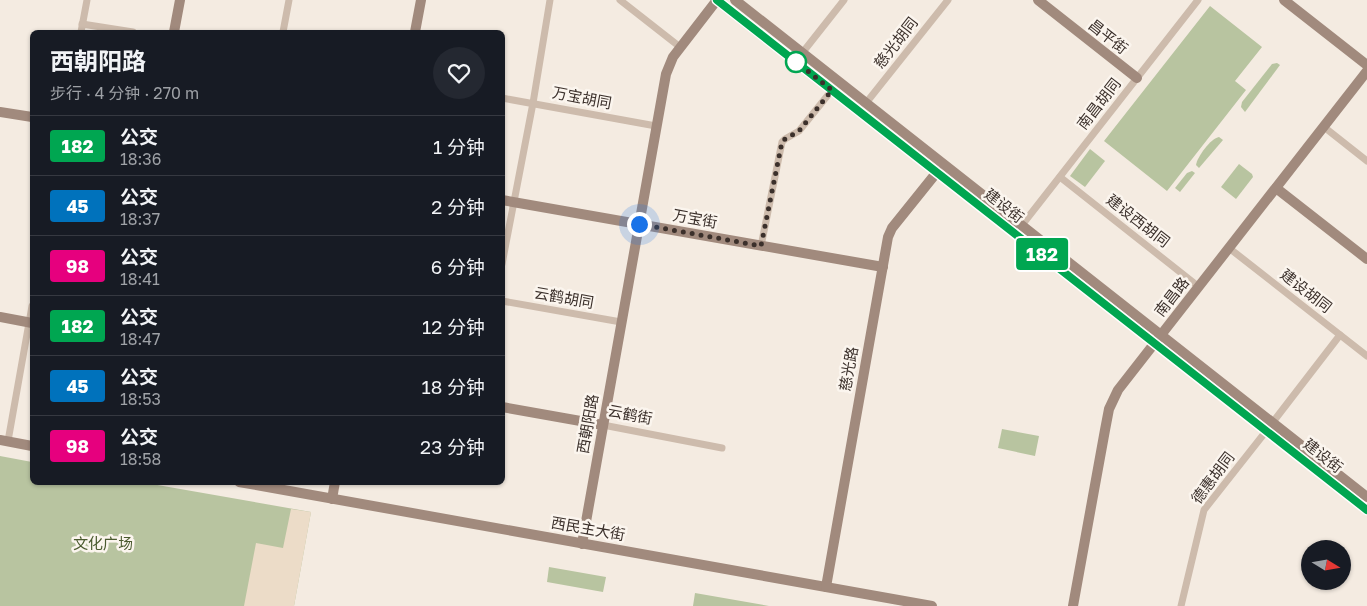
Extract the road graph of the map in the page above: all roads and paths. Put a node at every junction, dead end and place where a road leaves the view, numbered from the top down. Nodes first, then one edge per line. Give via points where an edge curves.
1 (87, 0) edge
2 (180, 0) edge
3 (288, 0) edge
4 (421, 0) edge
5 (550, 0) edge
6 (620, 0) edge
7 (717, 0) edge
8 (735, 0) edge
9 (844, 0) edge
10 (948, 0) edge
11 (1038, 0) edge
12 (1198, 0) edge
13 (1284, 0) edge
14 (82, 24) junction
15 (81, 30) edge
16 (120, 30) edge
17 (174, 30) edge
18 (283, 30) edge
19 (415, 30) edge
20 (680, 47) junction
21 (803, 52) junction
22 (1367, 65) edge
23 (1367, 71) edge
24 (1137, 78) junction
25 (832, 90) junction
26 (505, 98) edge
27 (533, 103) junction
28 (866, 103) junction
29 (0, 112) edge
30 (30, 117) edge
31 (656, 126) junction
32 (1324, 127) junction
33 (1367, 161) edge
34 (937, 172) junction
35 (1060, 177) junction
36 (1276, 188) junction
37 (505, 200) edge
38 (514, 202) junction
39 (639, 224) junction
40 (1022, 225) junction
41 (761, 246) junction
42 (505, 248) edge
43 (1229, 248) junction
44 (1367, 259) edge
45 (883, 267) junction
46 (1199, 287) junction
47 (505, 302) edge
48 (0, 317) edge
49 (30, 322) edge
50 (621, 322) junction
51 (30, 326) edge
52 (1340, 335) junction
53 (1159, 339) junction
54 (1367, 356) edge
55 (505, 408) edge
56 (603, 425) junction
57 (1270, 426) junction
58 (4, 441) edge
59 (30, 446) edge
60 (722, 448) dead end
61 (255, 485) edge
62 (334, 485) edge
63 (1367, 497) edge
64 (332, 499) junction
65 (1367, 510) edge
66 (582, 544) junction
67 (826, 587) junction
68 (932, 606) edge
69 (1073, 606) edge
70 (1181, 606) edge

1 - 14 street
2 - 17 main road
3 - 18 street
4 - 19 main road
5 - 27 street
6 - 20 street
7 - 20 main road, 西朝阳路
7 - 25 main road, 建设街
8 - 21 main road, 建设街
9 - 21 street
10 - 28 street, 慈光胡同
11 - 24 main road, 昌平街
12 - 24 street, 南昌胡同
13 - 22 main road
14 - 15 street
14 - 16 street
20 - 31 main road, 西朝阳路 via 668,66
21 - 28 main road, 建设街
23 - 32 main road, 南昌路
24 - 35 street, 南昌胡同
25 - 34 main road, 建设街
25 - 41 street via 799,131 782,142
26 - 27 street, 万宝胡同
27 - 31 street, 万宝胡同
27 - 38 street
28 - 40 main road, 建设街
29 - 30 main road
31 - 39 main road, 西朝阳路
32 - 33 street
32 - 36 main road, 南昌路
34 - 45 main road, 慈光路 via 892,228
34 - 53 main road, 建设街
35 - 40 street, 南昌胡同
35 - 46 street, 建设西胡同
36 - 43 main road, 南昌路
36 - 44 main road
37 - 38 main road, 万宝街
38 - 39 main road, 万宝街
38 - 42 street
39 - 41 main road, 万宝街
39 - 50 main road, 西朝阳路
40 - 53 main road, 建设街
41 - 45 main road, 万宝街
43 - 46 main road, 南昌路
43 - 52 street, 建设胡同
45 - 67 main road, 慈光路
46 - 53 main road, 南昌路
47 - 50 street, 云鹤胡同
48 - 49 main road
50 - 56 main road, 西朝阳路
51 - 58 street
52 - 54 street, 建设胡同
52 - 57 street, 德惠胡同
53 - 57 main road, 建设街
53 - 69 main road, 南昌路 via 1118,390 1109,409
55 - 56 main road, 云鹤街
56 - 60 street, 云鹤街
56 - 66 main road, 西朝阳路
57 - 63 main road, 建设街
57 - 65 main road, 建设街
57 - 70 street, 德惠胡同 via 1204,510
58 - 59 main road
61 - 64 main road, 西民主大街
62 - 64 main road
64 - 66 main road, 西民主大街
66 - 67 main road, 西民主大街
67 - 68 main road, 西民主大街

